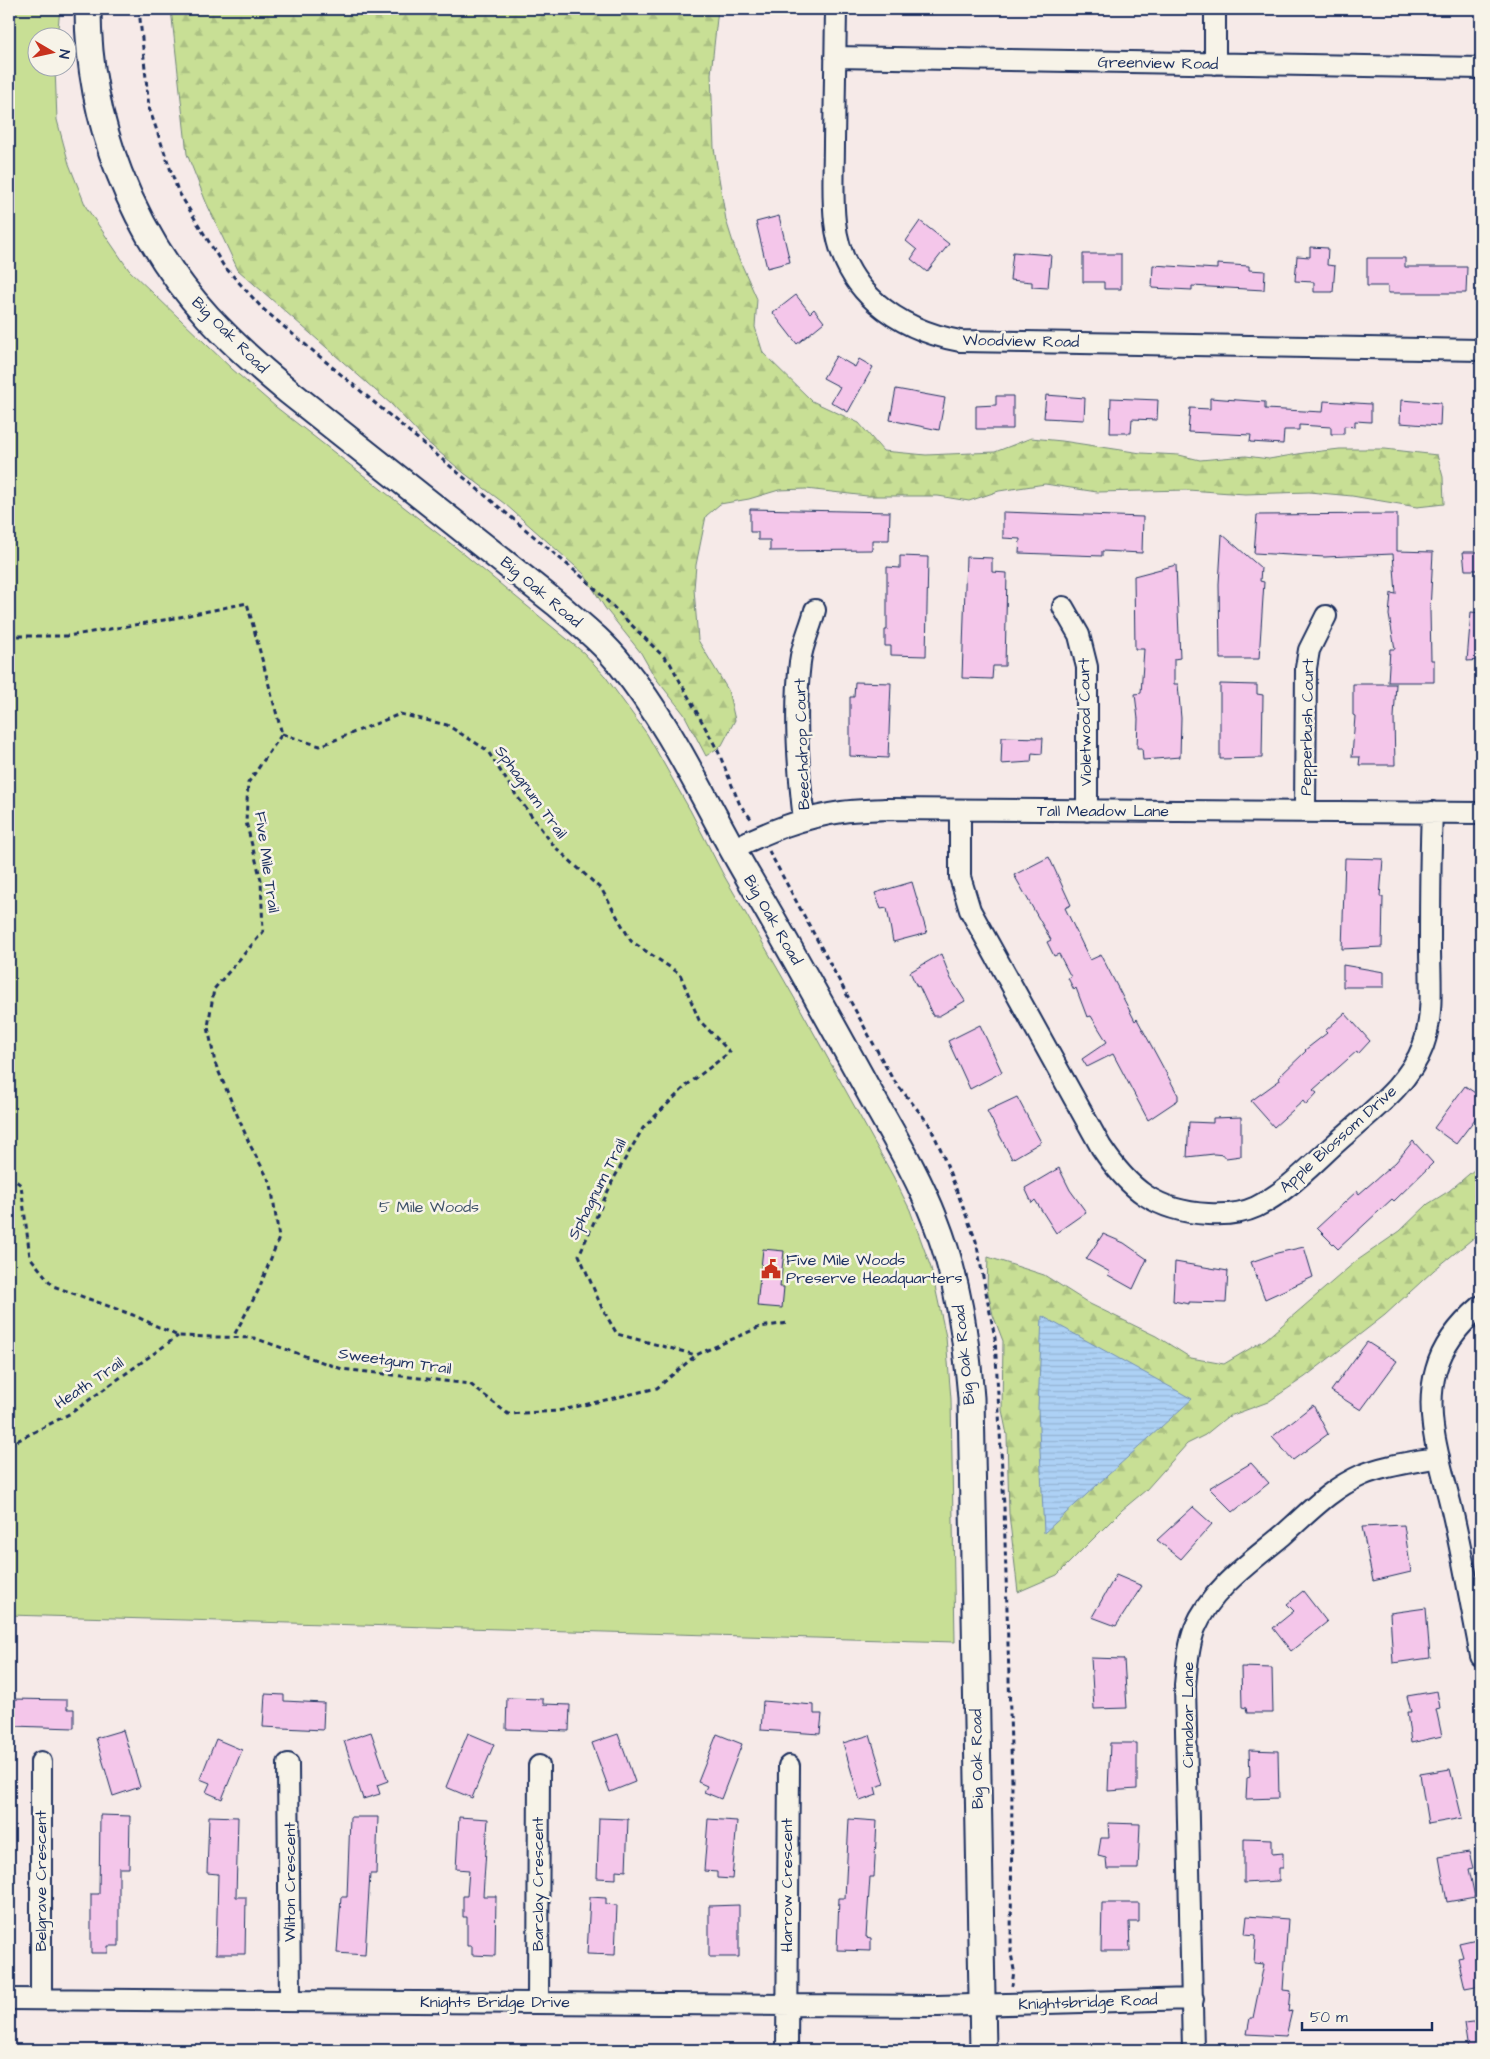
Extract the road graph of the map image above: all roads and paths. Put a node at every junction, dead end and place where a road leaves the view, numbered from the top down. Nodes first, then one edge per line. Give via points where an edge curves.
1 (88, 9) edge
2 (139, 9) edge
3 (836, 9) edge
4 (1215, 9) edge
5 (835, 57) junction
6 (1215, 64) junction
7 (1481, 68) edge
8 (1481, 350) edge
9 (1063, 607) dead end
10 (815, 610) dead end
11 (1326, 616) dead end
12 (9, 636) edge
13 (282, 734) junction
14 (960, 810) junction
15 (1087, 811) junction
16 (1305, 812) junction
17 (1432, 812) junction
18 (1481, 813) edge
19 (804, 820) junction
20 (761, 835) junction
21 (732, 849) junction
22 (9, 1176) edge
23 (1481, 1306) edge
24 (788, 1323) dead end
25 (178, 1336) junction
26 (233, 1338) junction
27 (696, 1355) junction
28 (9, 1445) edge
29 (1439, 1457) junction
30 (1481, 1656) edge
31 (41, 1762) dead end
32 (288, 1764) dead end
33 (539, 1766) dead end
34 (789, 1766) dead end
35 (9, 1999) edge
36 (41, 1999) junction
37 (290, 2000) junction
38 (1193, 2000) junction
39 (538, 2002) junction
40 (787, 2004) junction
41 (1010, 2004) junction
42 (982, 2005) junction
43 (787, 2050) edge
44 (984, 2050) edge
45 (1193, 2050) edge

1 - 21 street, Big Oak Road via 95,92 111,152 138,216 180,282 213,322 274,379 597,639 620,663 656,712
2 - 20 path via 149,108 178,191 223,265 263,309 587,581 670,663 718,751 740,805
3 - 5 street, Woodview Road
4 - 6 street
5 - 6 street, Greenview Road
5 - 8 street, Woodview Road via 833,191 840,246 848,268 863,289 898,320 918,330 960,341
6 - 7 street, Greenview Road
9 - 15 street, Violetwood Court via 1079,635 1086,667
10 - 19 street, Beechdrop Court via 800,661 798,733
11 - 16 street, Pepperbush Court via 1308,650 1306,668
12 - 13 path via 68,636 247,603
13 - 26 path, Five Mile Trail via 248,783 246,822 261,880 264,932 214,989 208,1027 215,1063 250,1145 271,1184 279,1238 258,1291
13 - 27 path, Sphagnum Trail via 320,746 400,714 447,725 487,750 554,846 602,890 631,941 680,974 698,1020 730,1052 687,1084 643,1128 613,1180 578,1255 617,1334
14 - 15 street, Tall Meadow Lane
14 - 17 street, Apple Blossom Drive via 960,877 970,910 1101,1147 1128,1182 1150,1199 1193,1213 1218,1215 1256,1207 1281,1192 1372,1111 1413,1067 1425,1040 1430,1009
14 - 19 street, Tall Meadow Lane via 885,809 841,812
15 - 16 street, Tall Meadow Lane
16 - 17 street, Tall Meadow Lane
17 - 18 street, Tall Meadow Lane
19 - 20 street, Tall Meadow Lane
20 - 21 street, Tall Meadow Lane
20 - 41 path via 892,1078 929,1124 976,1242 995,1338 1003,1498 1012,1781 1011,1953 1014,1970
21 - 42 street, Big Oak Road via 920,1185 953,1274 965,1333 971,1398
22 - 25 path, Sweetgum Trail via 21,1186 30,1257 53,1286 133,1315
23 - 29 street via 1452,1336 1436,1370 1432,1408
24 - 27 path, Sweetgum Trail via 760,1327
25 - 26 path, Sweetgum Trail
25 - 28 path, Heath Trail via 71,1413
26 - 27 path, Sweetgum Trail via 254,1338 342,1369 470,1384 508,1414 558,1411 657,1388
29 - 30 street
29 - 38 street, Cinnabar Lane via 1362,1475 1336,1489 1312,1507 1218,1594 1195,1629 1185,1685
31 - 36 street, Belgrave Crescent
32 - 37 street, Wilton Crescent
33 - 39 street, Barclay Crescent
34 - 40 street, Harrow Crescent
35 - 36 street, Knights Bridge Drive
36 - 37 street, Knights Bridge Drive
37 - 39 street, Knights Bridge Drive
38 - 41 street, Knightsbridge Road
38 - 45 street, Cinnabar Lane
39 - 40 street, Knights Bridge Drive
40 - 42 street, Knights Bridge Drive
40 - 43 street, Harrow Crescent
41 - 42 street, Knightsbridge Road
42 - 44 street, Big Oak Road

